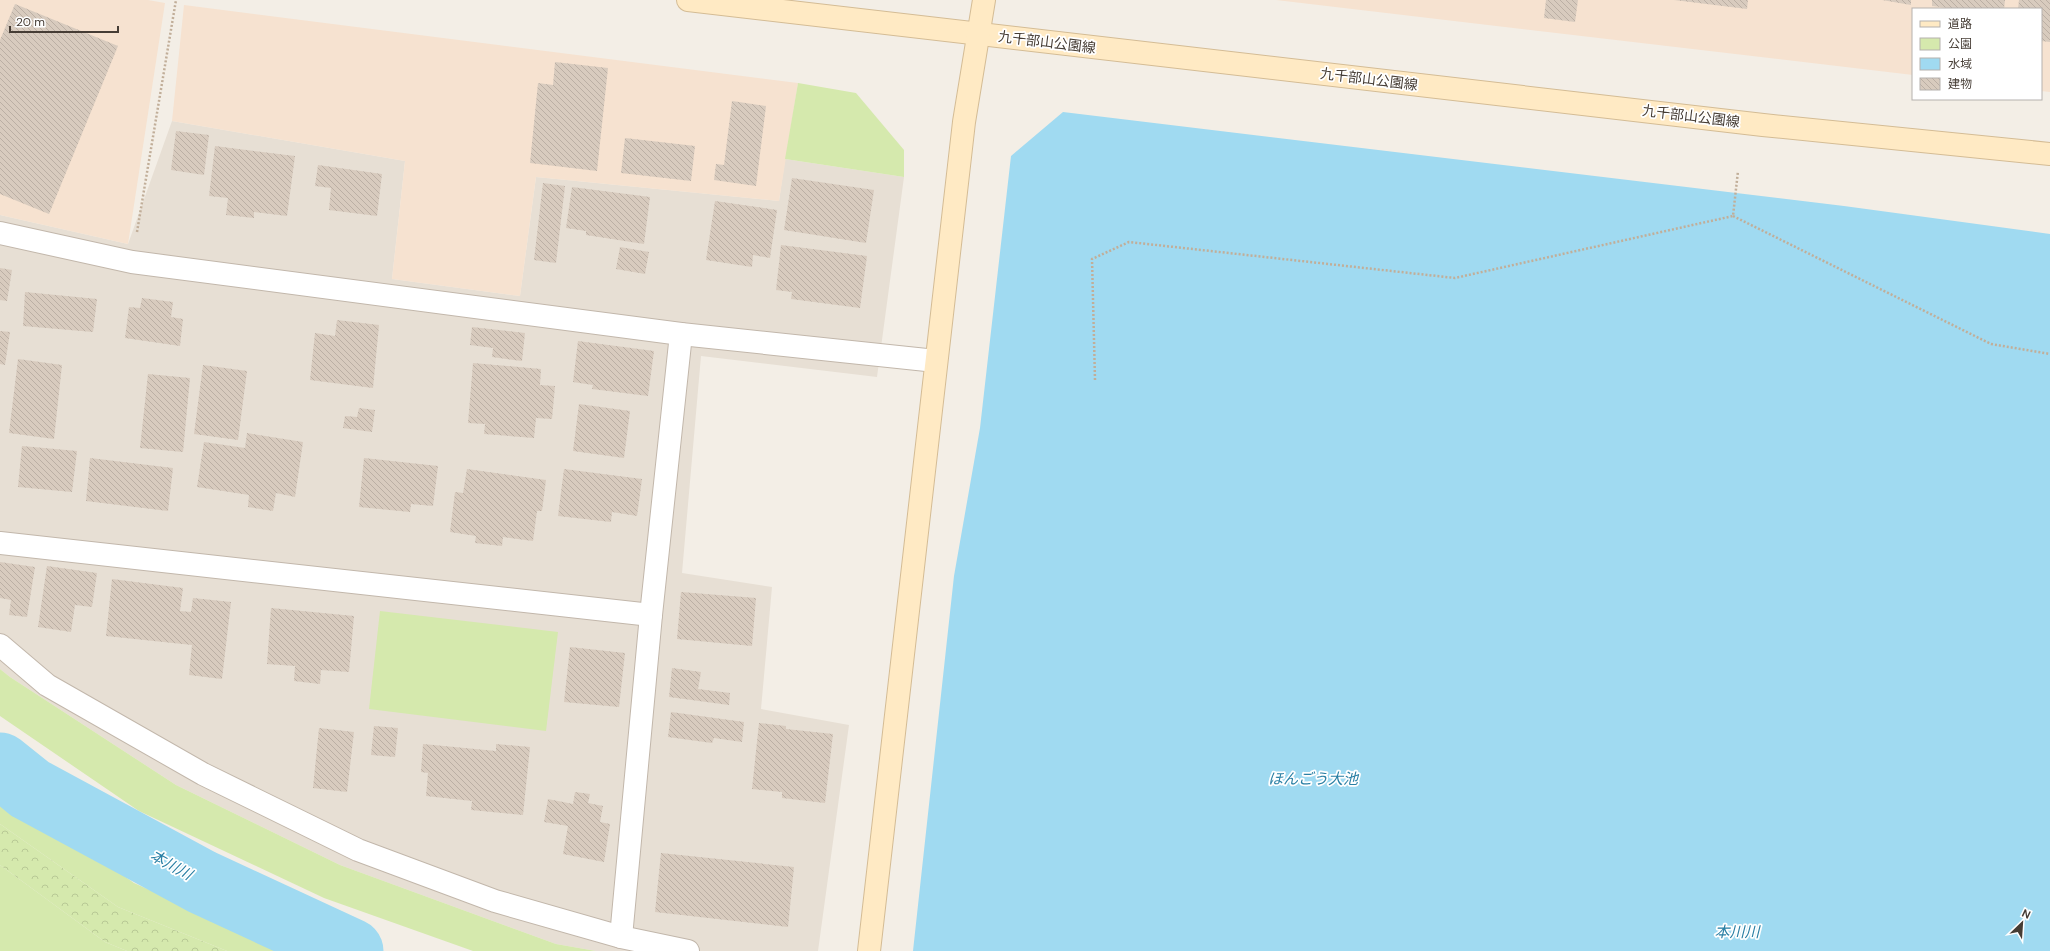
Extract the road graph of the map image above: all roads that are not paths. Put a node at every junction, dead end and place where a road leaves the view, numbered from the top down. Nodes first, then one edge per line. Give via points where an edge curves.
1 (688, 0) edge
2 (984, 0) edge
3 (979, 34) junction
4 (2050, 154) edge
5 (0, 232) edge
6 (681, 334) junction
7 (936, 361) junction
8 (0, 543) edge
9 (651, 614) junction
10 (0, 645) edge
11 (621, 937) junction
12 (688, 951) edge
13 (869, 951) edge

1 - 3 main road, 九千部山公園線
2 - 3 main road
3 - 4 main road, 九千部山公園線 via 1763,125
3 - 7 main road via 964,122
5 - 6 street via 132,262
6 - 7 street
6 - 9 street
7 - 13 main road
8 - 9 street
9 - 11 street
10 - 11 street via 48,685 203,774 358,850 496,901
11 - 12 street

